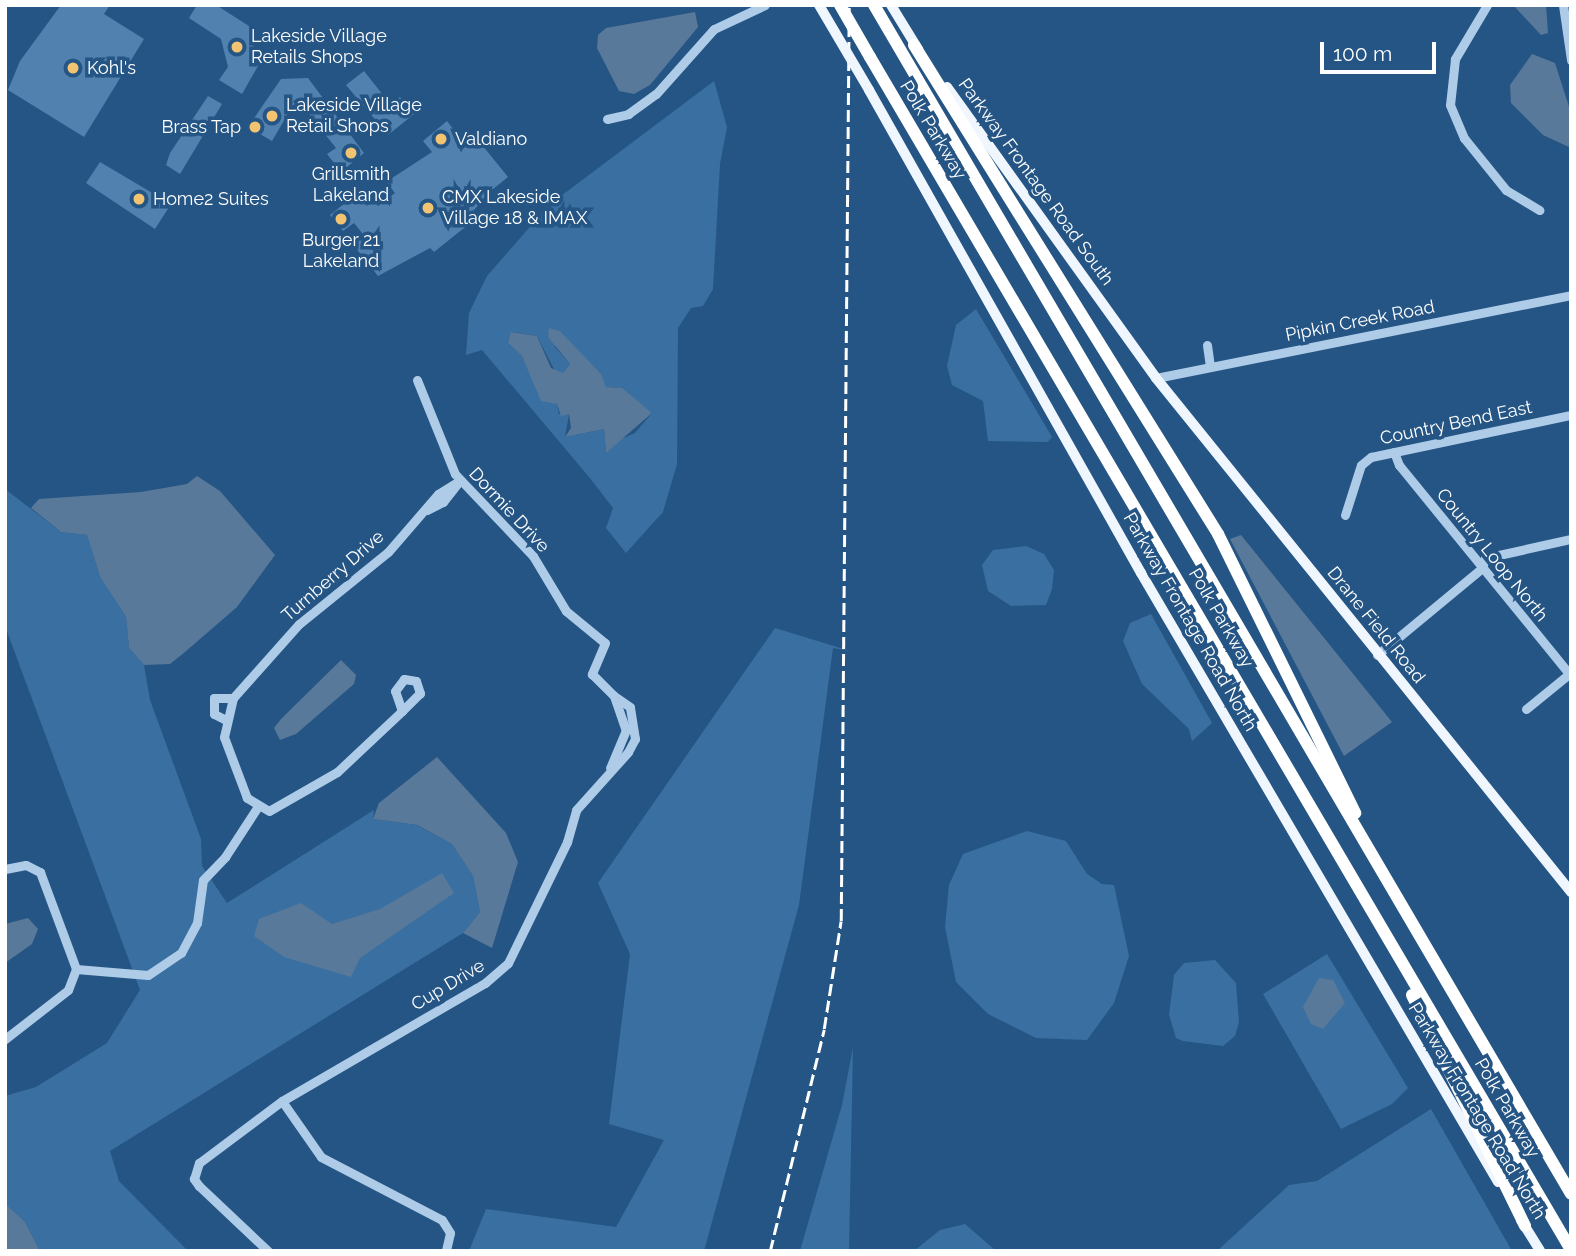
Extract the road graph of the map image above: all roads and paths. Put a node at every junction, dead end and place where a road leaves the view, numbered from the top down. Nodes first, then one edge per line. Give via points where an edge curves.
1 (765, 5) edge
2 (820, 5) edge
3 (840, 5) edge
4 (874, 5) edge
5 (891, 5) edge
6 (1487, 5) edge
7 (1563, 5) edge
8 (914, 45) junction
9 (1571, 61) edge
10 (607, 119) dead end
11 (1539, 210) dead end
12 (1571, 295) edge
13 (1206, 345) dead end
14 (1210, 367) junction
15 (1156, 378) junction
16 (417, 380) dead end
17 (1571, 415) edge
18 (1394, 452) junction
19 (460, 480) junction
20 (1345, 515) dead end
21 (1571, 539) edge
22 (1482, 568) junction
23 (1377, 655) junction
24 (1570, 675) edge
25 (233, 698) junction
26 (1526, 709) dead end
27 (402, 710) dead end
28 (224, 719) junction
29 (630, 724) joint
30 (257, 808) junction
31 (5, 869) edge
32 (1394, 892) junction
33 (1571, 892) edge
34 (1373, 912) junction
35 (76, 970) junction
36 (5, 1039) edge
37 (282, 1101) junction
38 (1533, 1130) junction
39 (1571, 1182) edge
40 (1571, 1194) edge
41 (1525, 1226) junction
42 (1571, 1250) edge
43 (268, 1251) edge
44 (446, 1251) edge
45 (1540, 1251) edge

1 - 10 street via 714,29 656,94 628,114
2 - 41 main road, Parkway Frontage Road North, bridge via 1175,633
3 - 34 highway, Polk Parkway, bridge
4 - 32 highway, Polk Parkway
5 - 8 main road, Parkway Frontage Road South
6 - 11 street via 1455,60 1450,105 1464,138 1506,190
7 - 9 street
8 - 15 main road, Parkway Frontage Road South
8 - 32 highway via 1218,534
12 - 14 street, Pipkin Creek Road
13 - 14 street
14 - 15 street, Pipkin Creek Road
15 - 23 main road, Drane Field Road
16 - 19 street, Dormie Drive
17 - 18 street, Country Bend East
18 - 20 street, Country Bend East via 1361,465
18 - 22 street, Country Loop North
19 - 25 street, Turnberry Drive via 422,512 388,551 299,624
19 - 29 street, Dormie Drive via 533,556 566,611 605,643 592,674 630,707
21 - 22 street via 1493,555
22 - 23 street
22 - 24 street, Country Loop North
23 - 33 main road, Drane Field Road
24 - 26 street
25 - 28 street, Turnberry Drive
25 - 28 street via 214,698 214,714
27 - 30 street via 319,785 276,809
28 - 30 street via 225,745 247,798
29 - 37 street, Cup Drive via 610,768 576,810 567,842 508,963 485,983
30 - 35 street via 225,857 203,880 197,923 181,953 148,975
31 - 35 street via 26,865 40,872
32 - 38 highway, Polk Parkway
34 - 41 highway
34 - 42 highway, Polk Parkway
35 - 36 street via 68,990
37 - 43 street, Cup Drive via 194,1170 199,1185
37 - 44 street via 320,1157 442,1220 450,1233
38 - 39 highway
38 - 40 highway, Polk Parkway
41 - 45 main road, Parkway Frontage Road North

